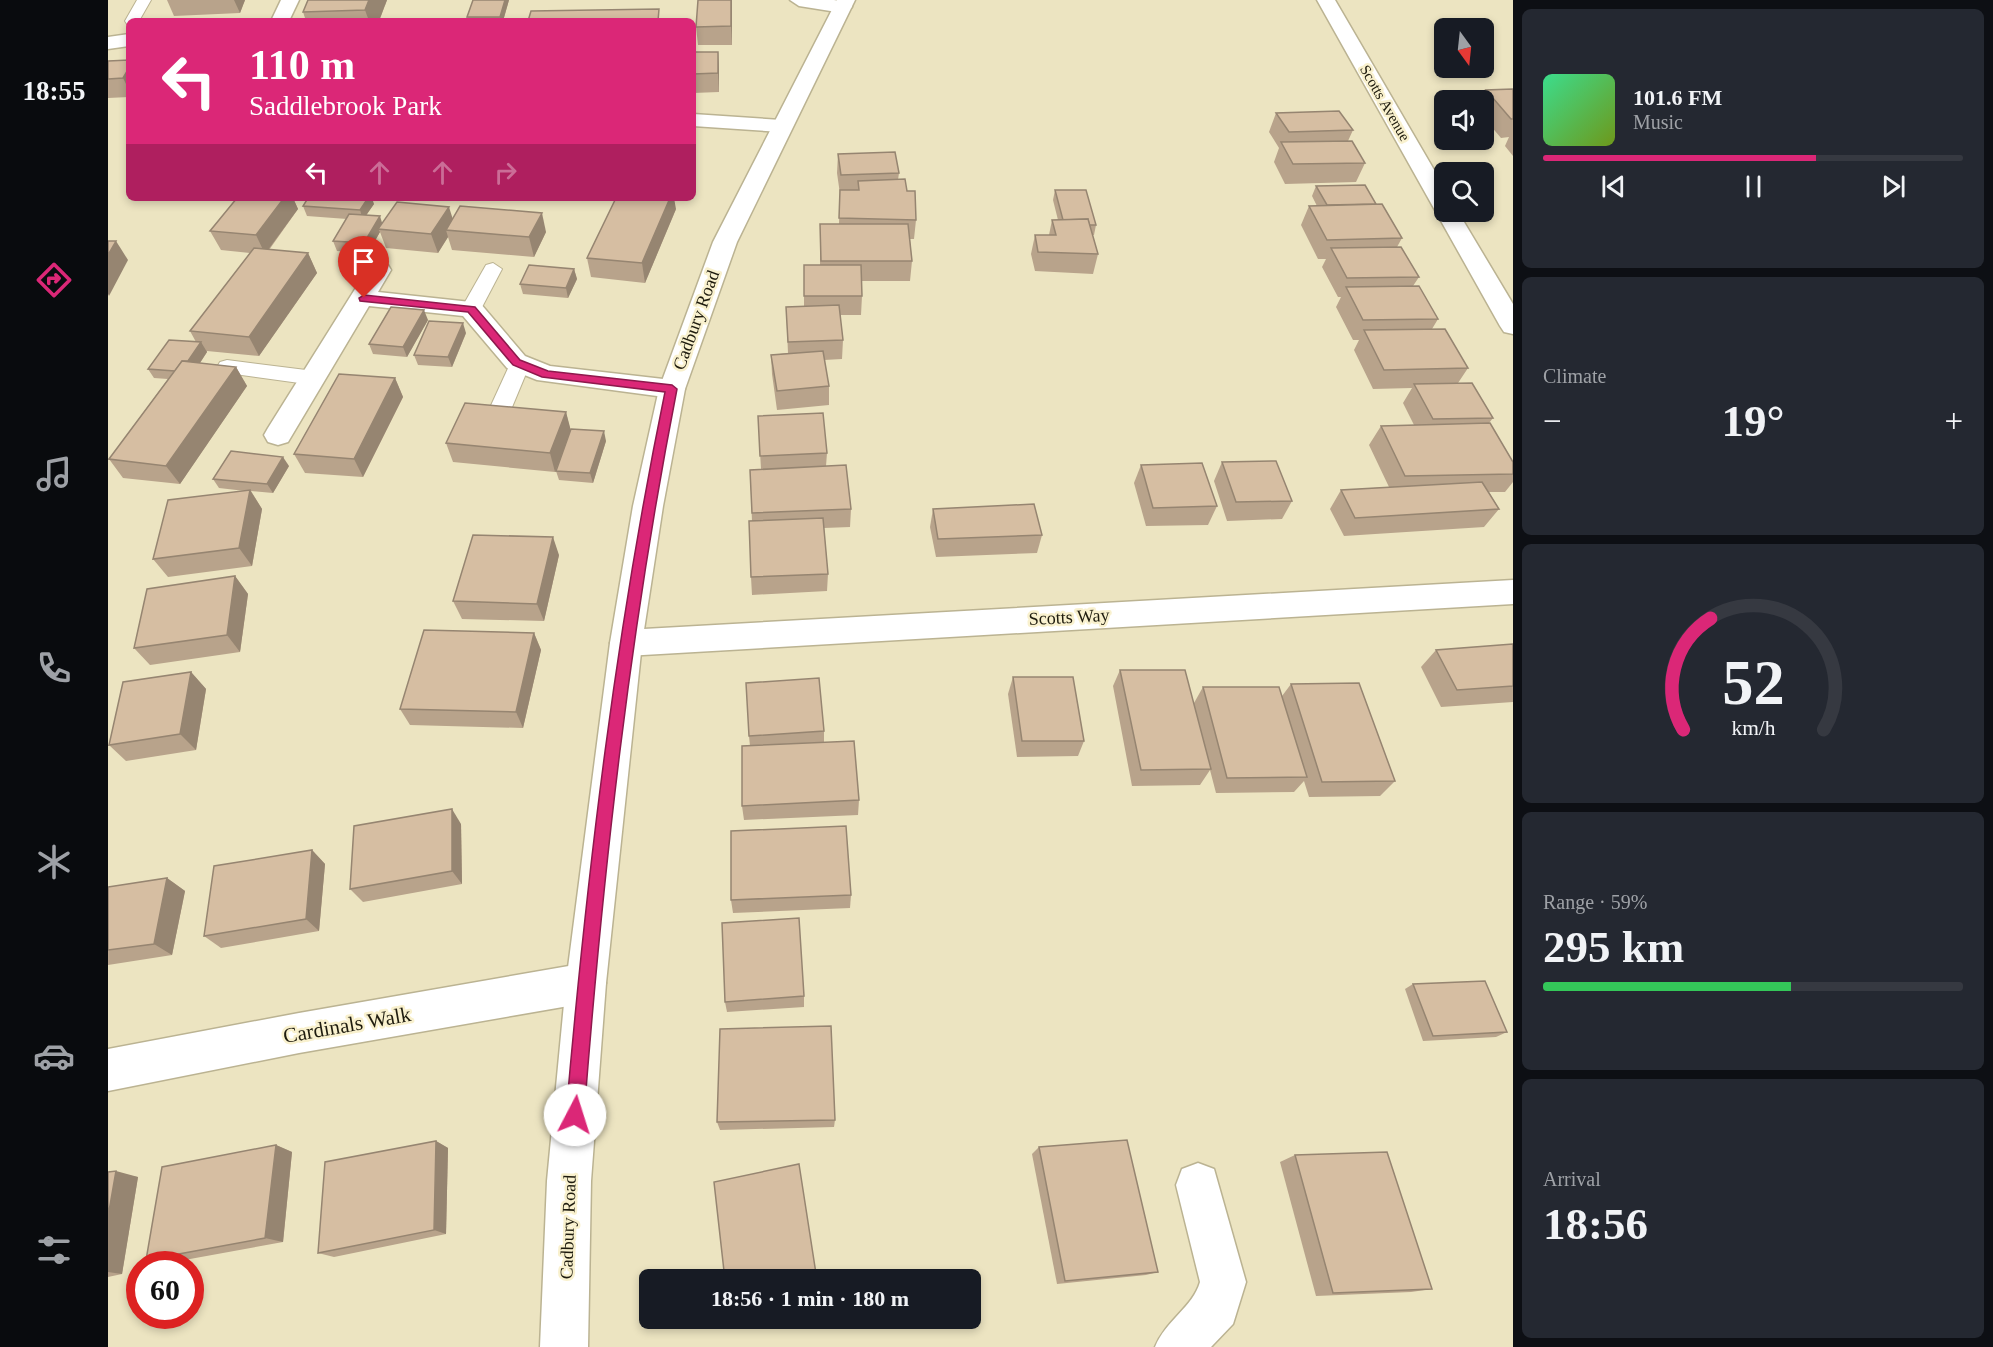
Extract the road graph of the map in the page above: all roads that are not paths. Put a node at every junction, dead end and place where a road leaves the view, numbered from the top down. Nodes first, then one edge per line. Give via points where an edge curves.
1 (144, 0) edge
2 (290, 0) edge
3 (799, 0) edge
4 (1326, 0) edge
5 (844, 4) edge
6 (134, 18) edge
7 (281, 18) edge
8 (696, 120) edge
9 (781, 126) junction
10 (1434, 189) edge
11 (1453, 222) edge
12 (493, 269) dead end
13 (379, 270) dead end
14 (364, 298) junction
15 (471, 309) junction
16 (1513, 326) edge
17 (520, 364) junction
18 (227, 368) edge
19 (314, 378) junction
20 (672, 389) junction
21 (500, 412) edge
22 (278, 435) dead end
23 (1513, 592) edge
24 (626, 643) junction
25 (586, 983) junction
26 (108, 1070) edge
27 (1198, 1185) dead end
28 (564, 1347) edge
29 (1179, 1347) edge

1 - 6 lane
2 - 7 street
3 - 5 street
4 - 10 street, Scotts Avenue
5 - 9 street, Cadbury Road
8 - 9 street
9 - 20 street, Cadbury Road via 725,242
11 - 16 street
12 - 15 lane
13 - 14 street
14 - 15 street
14 - 19 street
15 - 17 street
17 - 20 street via 546,374
17 - 21 lane
18 - 19 lane
19 - 22 street
20 - 24 street, Cadbury Road
23 - 24 street, Scotts Way
24 - 25 street, Cadbury Road
25 - 26 street, Cardinals Walk
25 - 28 street, Cadbury Road via 569,1181
27 - 29 street via 1223,1281 1216,1307

